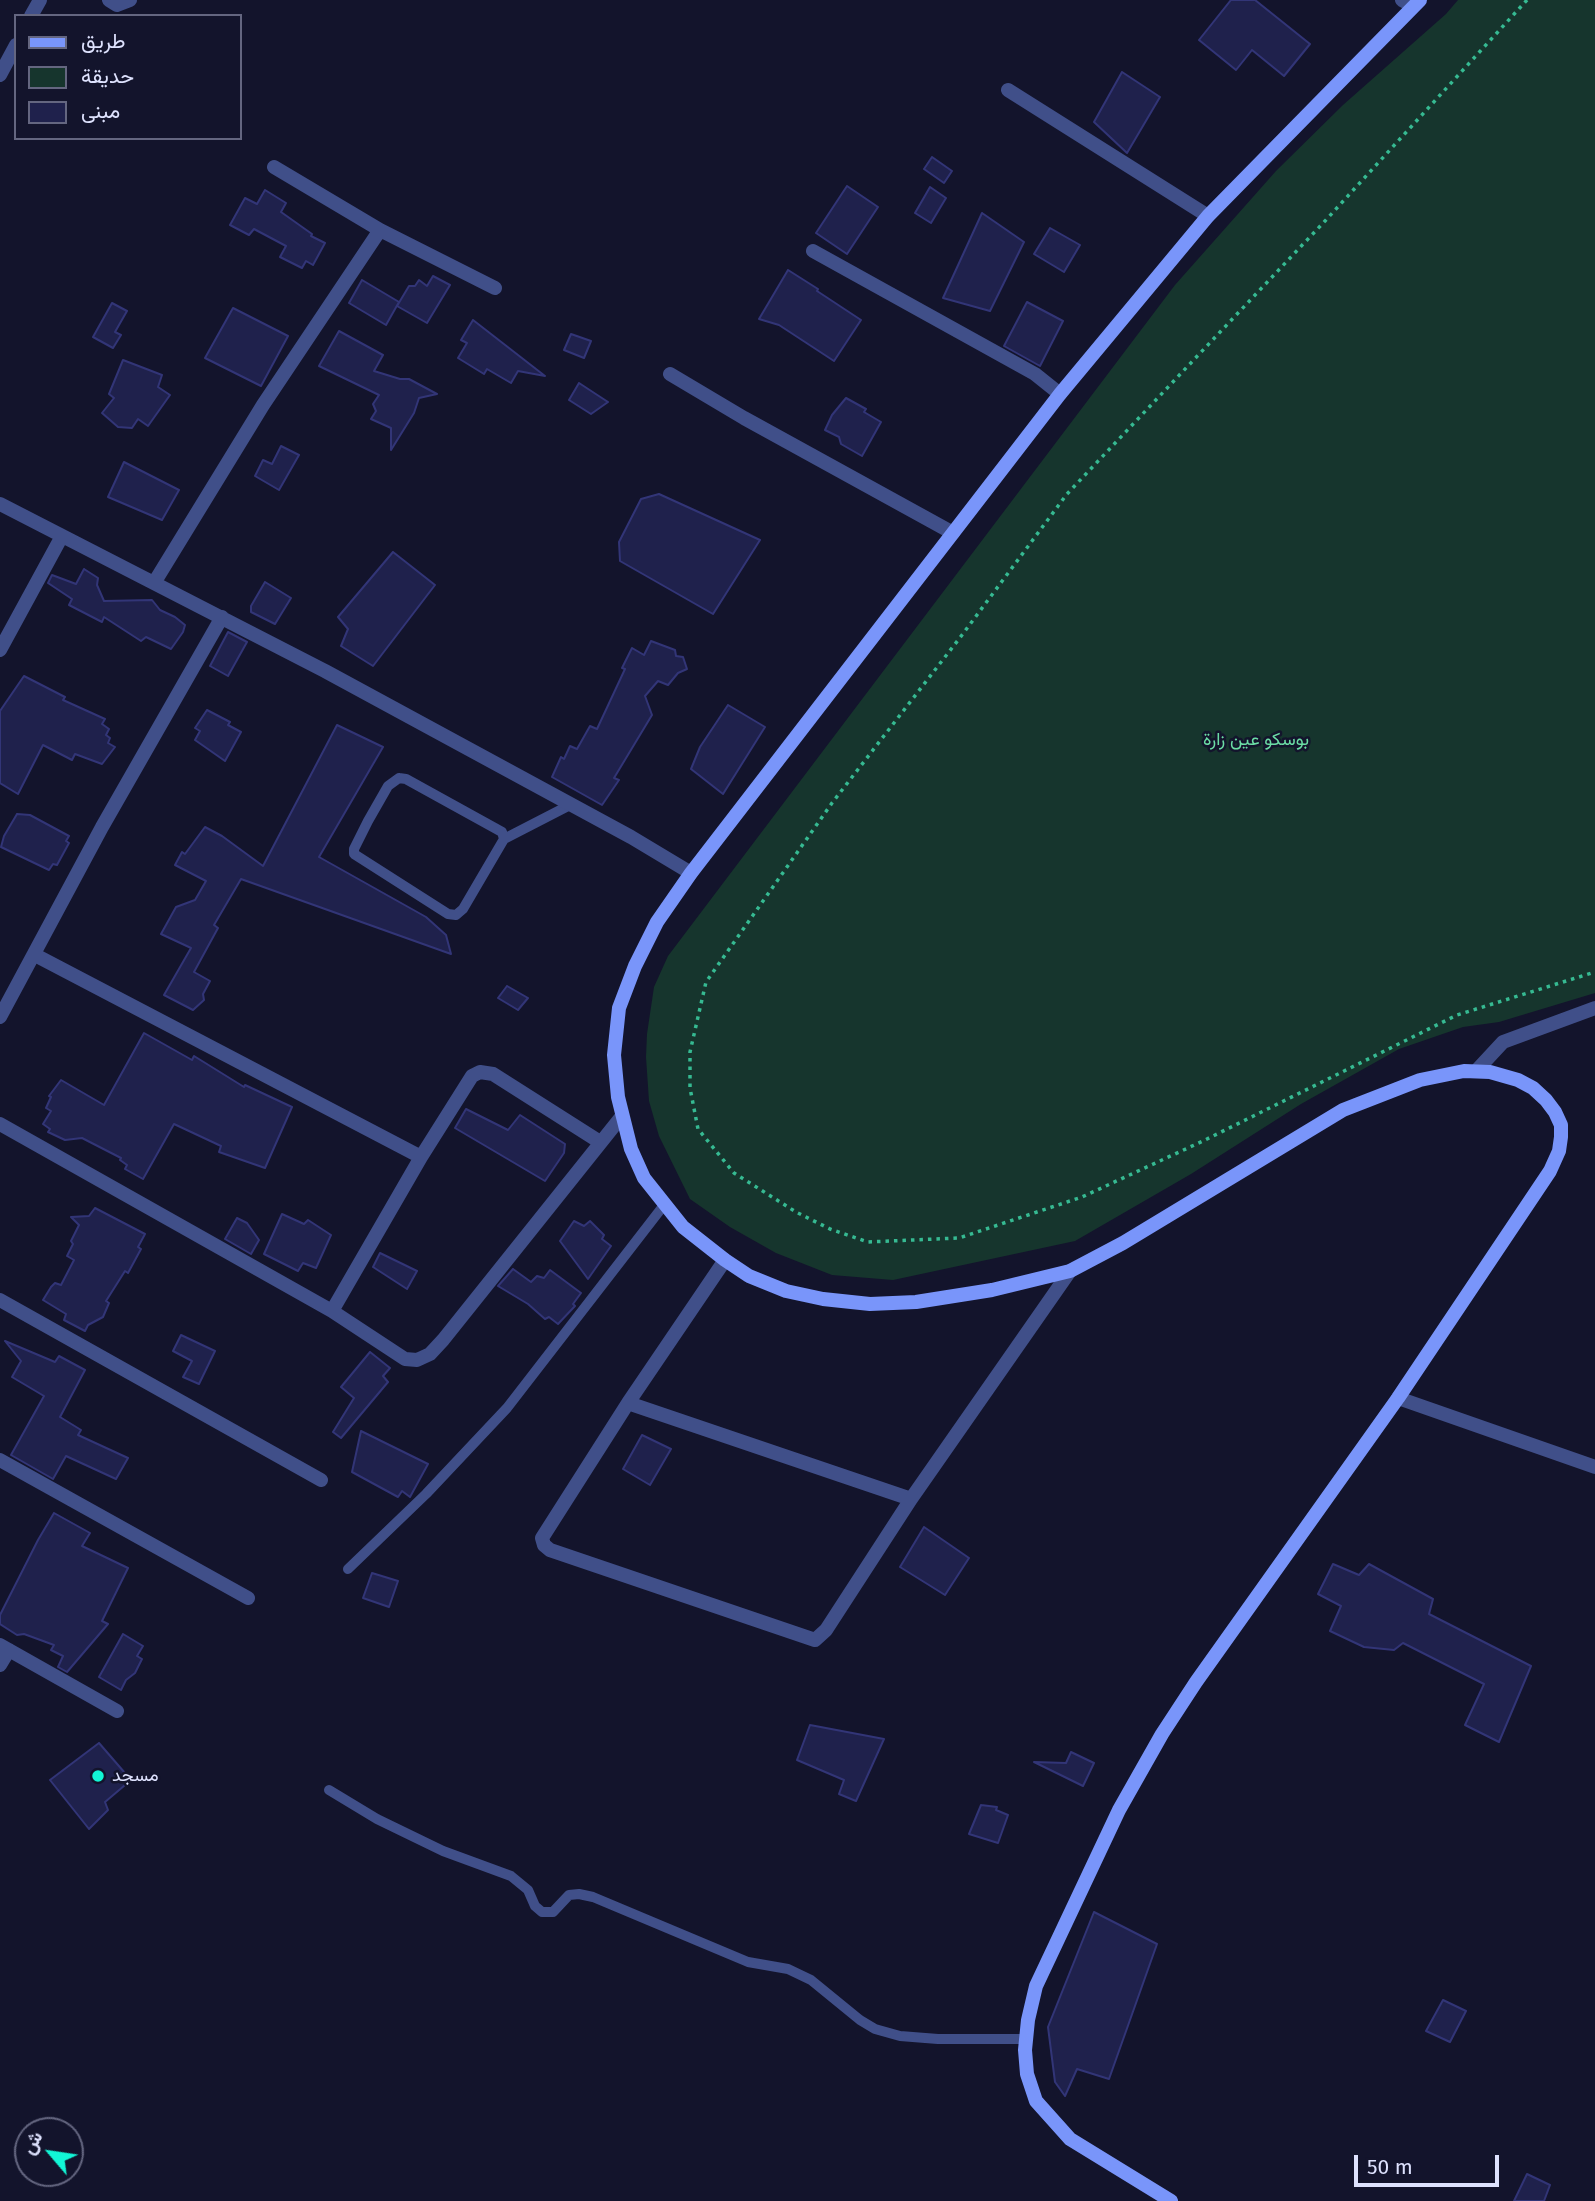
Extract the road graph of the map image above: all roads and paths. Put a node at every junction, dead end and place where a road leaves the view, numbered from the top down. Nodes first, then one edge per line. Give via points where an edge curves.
1 (109, 0) edge
2 (130, 0) edge
3 (1527, 0) edge
4 (1412, 2) edge
5 (14, 49) edge
6 (0, 75) edge
7 (1008, 90) dead end
8 (274, 167) dead end
9 (1208, 216) junction
10 (380, 230) junction
11 (813, 251) dead end
12 (495, 288) dead end
13 (670, 374) dead end
14 (1060, 394) junction
15 (0, 504) edge
16 (953, 533) junction
17 (62, 536) junction
18 (155, 583) junction
19 (222, 617) junction
20 (0, 650) edge
21 (570, 805) junction
22 (504, 839) junction
23 (691, 873) junction
24 (35, 955) junction
25 (1595, 972) edge
26 (5, 997) edge
27 (1595, 1008) edge
28 (0, 1017) edge
29 (1477, 1070) junction
30 (622, 1116) junction
31 (0, 1124) edge
32 (600, 1142) junction
33 (421, 1157) junction
34 (664, 1205) junction
35 (725, 1260) junction
36 (1070, 1271) junction
37 (0, 1300) edge
38 (332, 1311) junction
39 (1398, 1398) junction
40 (628, 1403) junction
41 (0, 1460) edge
42 (1595, 1467) edge
43 (321, 1480) dead end
44 (911, 1499) junction
45 (348, 1569) dead end
46 (248, 1598) dead end
47 (5, 1647) edge
48 (0, 1665) edge
49 (117, 1711) dead end
50 (329, 1790) dead end
51 (1026, 2039) junction
52 (1171, 2201) edge

1 - 2 street via 117,5
3 - 25 path via 1066,494 832,803 706,982 690,1052 690,1088 698,1129 734,1174 796,1212 868,1242 959,1238 1082,1197 1457,1015
4 - 9 main road
5 - 6 street
7 - 9 street
8 - 10 street
9 - 14 main road
10 - 12 street
10 - 18 street via 262,405
11 - 14 street via 1035,374
13 - 16 street
14 - 16 main road
15 - 17 street
16 - 23 main road
17 - 18 street
17 - 20 street
18 - 19 street
19 - 21 street
19 - 24 street
21 - 22 lane
21 - 23 street
22 - 22 lane via 497,828 399,778 388,786 354,854 456,915
23 - 30 main road via 657,922 619,1008 614,1055
24 - 26 street
24 - 33 street
26 - 28 street
27 - 29 street via 1503,1042
29 - 36 main road via 1420,1080 1343,1110
29 - 39 main road via 1518,1080 1546,1100 1561,1125 1559,1150 1529,1205
30 - 32 street
30 - 34 main road via 644,1178
31 - 38 street
32 - 33 street via 493,1074 480,1072 472,1076
32 - 38 street via 430,1354 405,1359
33 - 38 street
34 - 35 main road via 683,1227
34 - 45 lane via 507,1408
35 - 36 main road via 786,1291 870,1304 952,1298
35 - 40 street
36 - 44 street
37 - 43 street
39 - 42 street
39 - 51 main road via 1162,1734 1059,1934 1036,1986
40 - 44 street
40 - 44 street via 542,1538 550,1550 816,1640
41 - 46 street
47 - 48 street
47 - 49 street
50 - 51 lane via 377,1819 511,1876 528,1890 542,1912 553,1912 569,1895 593,1897 748,1962 788,1969 819,1985 875,2029 900,2036
51 - 52 main road via 1027,2074 1036,2101 1049,2118 1070,2139

